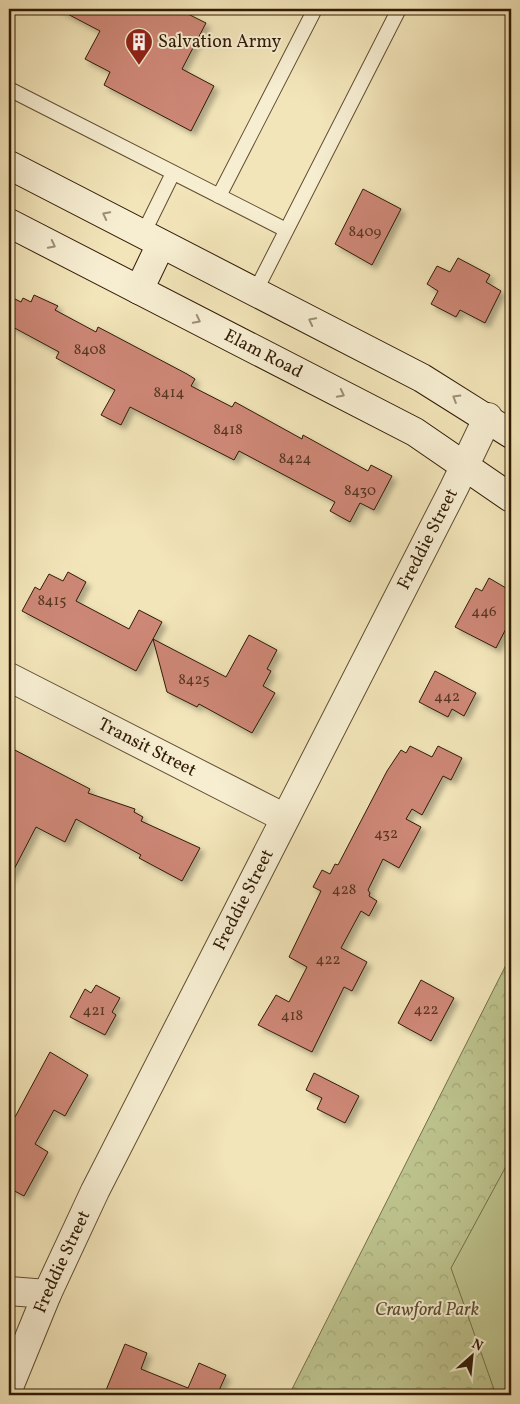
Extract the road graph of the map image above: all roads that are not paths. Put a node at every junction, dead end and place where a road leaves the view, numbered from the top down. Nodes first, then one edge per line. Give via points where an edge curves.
1 (315, 9) edge
2 (399, 9) edge
3 (9, 89) edge
4 (9, 165) edge
5 (173, 173) junction
6 (219, 196) junction
7 (9, 223) edge
8 (286, 230) junction
9 (152, 239) junction
10 (139, 290) junction
11 (255, 292) junction
12 (488, 417) junction
13 (511, 434) edge
14 (464, 467) junction
15 (511, 498) edge
16 (9, 677) edge
17 (285, 818) junction
18 (9, 1290) edge
19 (47, 1294) junction
20 (9, 1387) edge

1 - 6 lane
2 - 8 lane
3 - 5 lane
9 -> 4 street
5 - 6 lane
5 - 9 lane
6 - 8 lane
7 -> 10 street, Elam Road
8 - 11 lane
9 - 10 street
9 - 11 street
10 -> 14 street, Elam Road via 415,432
12 -> 11 street via 422,378
12 - 13 street
12 - 14 street, Freddie Street
14 - 15 street, Elam Road
14 - 17 street, Freddie Street
16 - 17 street, Transit Street
17 - 19 street, Freddie Street via 95,1190
18 - 19 street
19 - 20 street, Freddie Street

